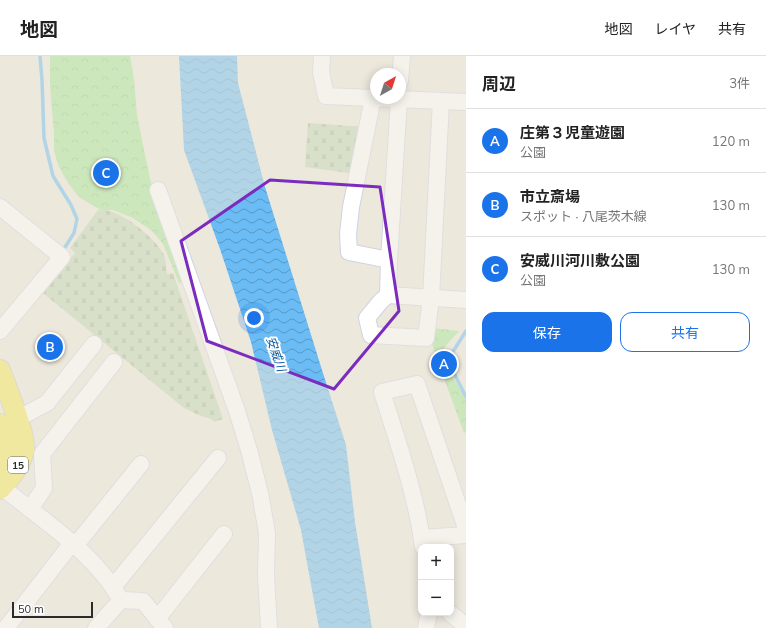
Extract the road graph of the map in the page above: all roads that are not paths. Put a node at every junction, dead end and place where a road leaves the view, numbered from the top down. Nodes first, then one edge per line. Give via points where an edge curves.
1 (322, 56) edge
2 (402, 56) edge
3 (401, 68) edge
4 (370, 98) edge
5 (406, 99) edge
6 (441, 101) junction
7 (466, 102) edge
8 (371, 104) edge
9 (399, 104) edge
10 (158, 190) dead end
11 (0, 207) edge
12 (389, 260) junction
13 (388, 296) junction
14 (431, 298) junction
15 (466, 300) edge
16 (0, 331) edge
17 (94, 344) dead end
18 (114, 362) dead end
19 (0, 370) edge
20 (8, 422) edge
21 (218, 458) dead end
22 (141, 464) dead end
23 (1, 482) edge
24 (30, 509) junction
25 (466, 528) edge
26 (224, 534) dead end
27 (466, 535) edge
28 (422, 543) edge
29 (74, 544) junction
30 (117, 594) junction
31 (428, 616) edge
32 (161, 623) edge
33 (9, 627) edge
34 (96, 628) edge
35 (269, 628) edge
36 (426, 628) edge

1 - 4 street via 326,96
2 - 3 street
5 - 6 street
6 - 7 street
6 - 14 street
8 - 12 street via 351,207 349,252
9 - 12 street
10 - 35 street via 250,450 267,533
11 - 16 street via 62,257
12 - 13 street
13 - 14 street
13 - 14 street via 367,318 371,335 426,338
14 - 15 street
17 - 20 street via 47,403
18 - 24 street via 42,454 44,488
19 - 20 main road, 15
20 - 23 main road, 15
21 - 30 street
22 - 29 street
23 - 24 street
24 - 29 street
25 - 28 street via 417,384 382,392 415,501
26 - 32 street
27 - 28 street
29 - 30 street via 90,559
29 - 33 street
30 - 32 street via 143,601
30 - 34 street
31 - 36 street

